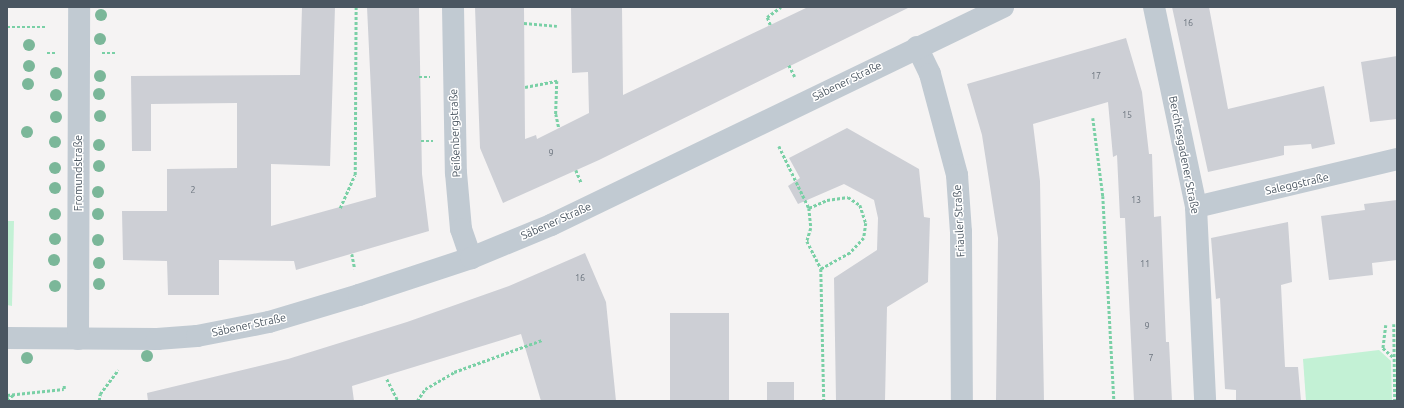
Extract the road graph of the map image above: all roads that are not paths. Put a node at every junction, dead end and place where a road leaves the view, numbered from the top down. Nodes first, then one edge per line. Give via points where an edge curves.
1 (78, 7) edge
2 (453, 7) edge
3 (1003, 7) edge
4 (1154, 7) edge
5 (917, 47) junction
6 (1397, 159) edge
7 (1196, 207) junction
8 (471, 258) junction
9 (7, 338) edge
10 (78, 339) junction
11 (962, 401) edge
12 (1205, 401) edge

1 - 10 street, Fromundstraße
2 - 8 street, Peißenbergstraße via 456,173 461,229
3 - 5 street, Säbener Straße
4 - 7 street, Berchtesgadener Straße
5 - 8 street, Säbener Straße via 551,225
5 - 11 street, Friauler Straße via 930,74 957,175 961,232
6 - 7 street, Saleggstraße
7 - 12 street, Berchtesgadener Straße
8 - 10 street, Säbener Straße via 268,322 157,339
9 - 10 street, Säbener Straße

